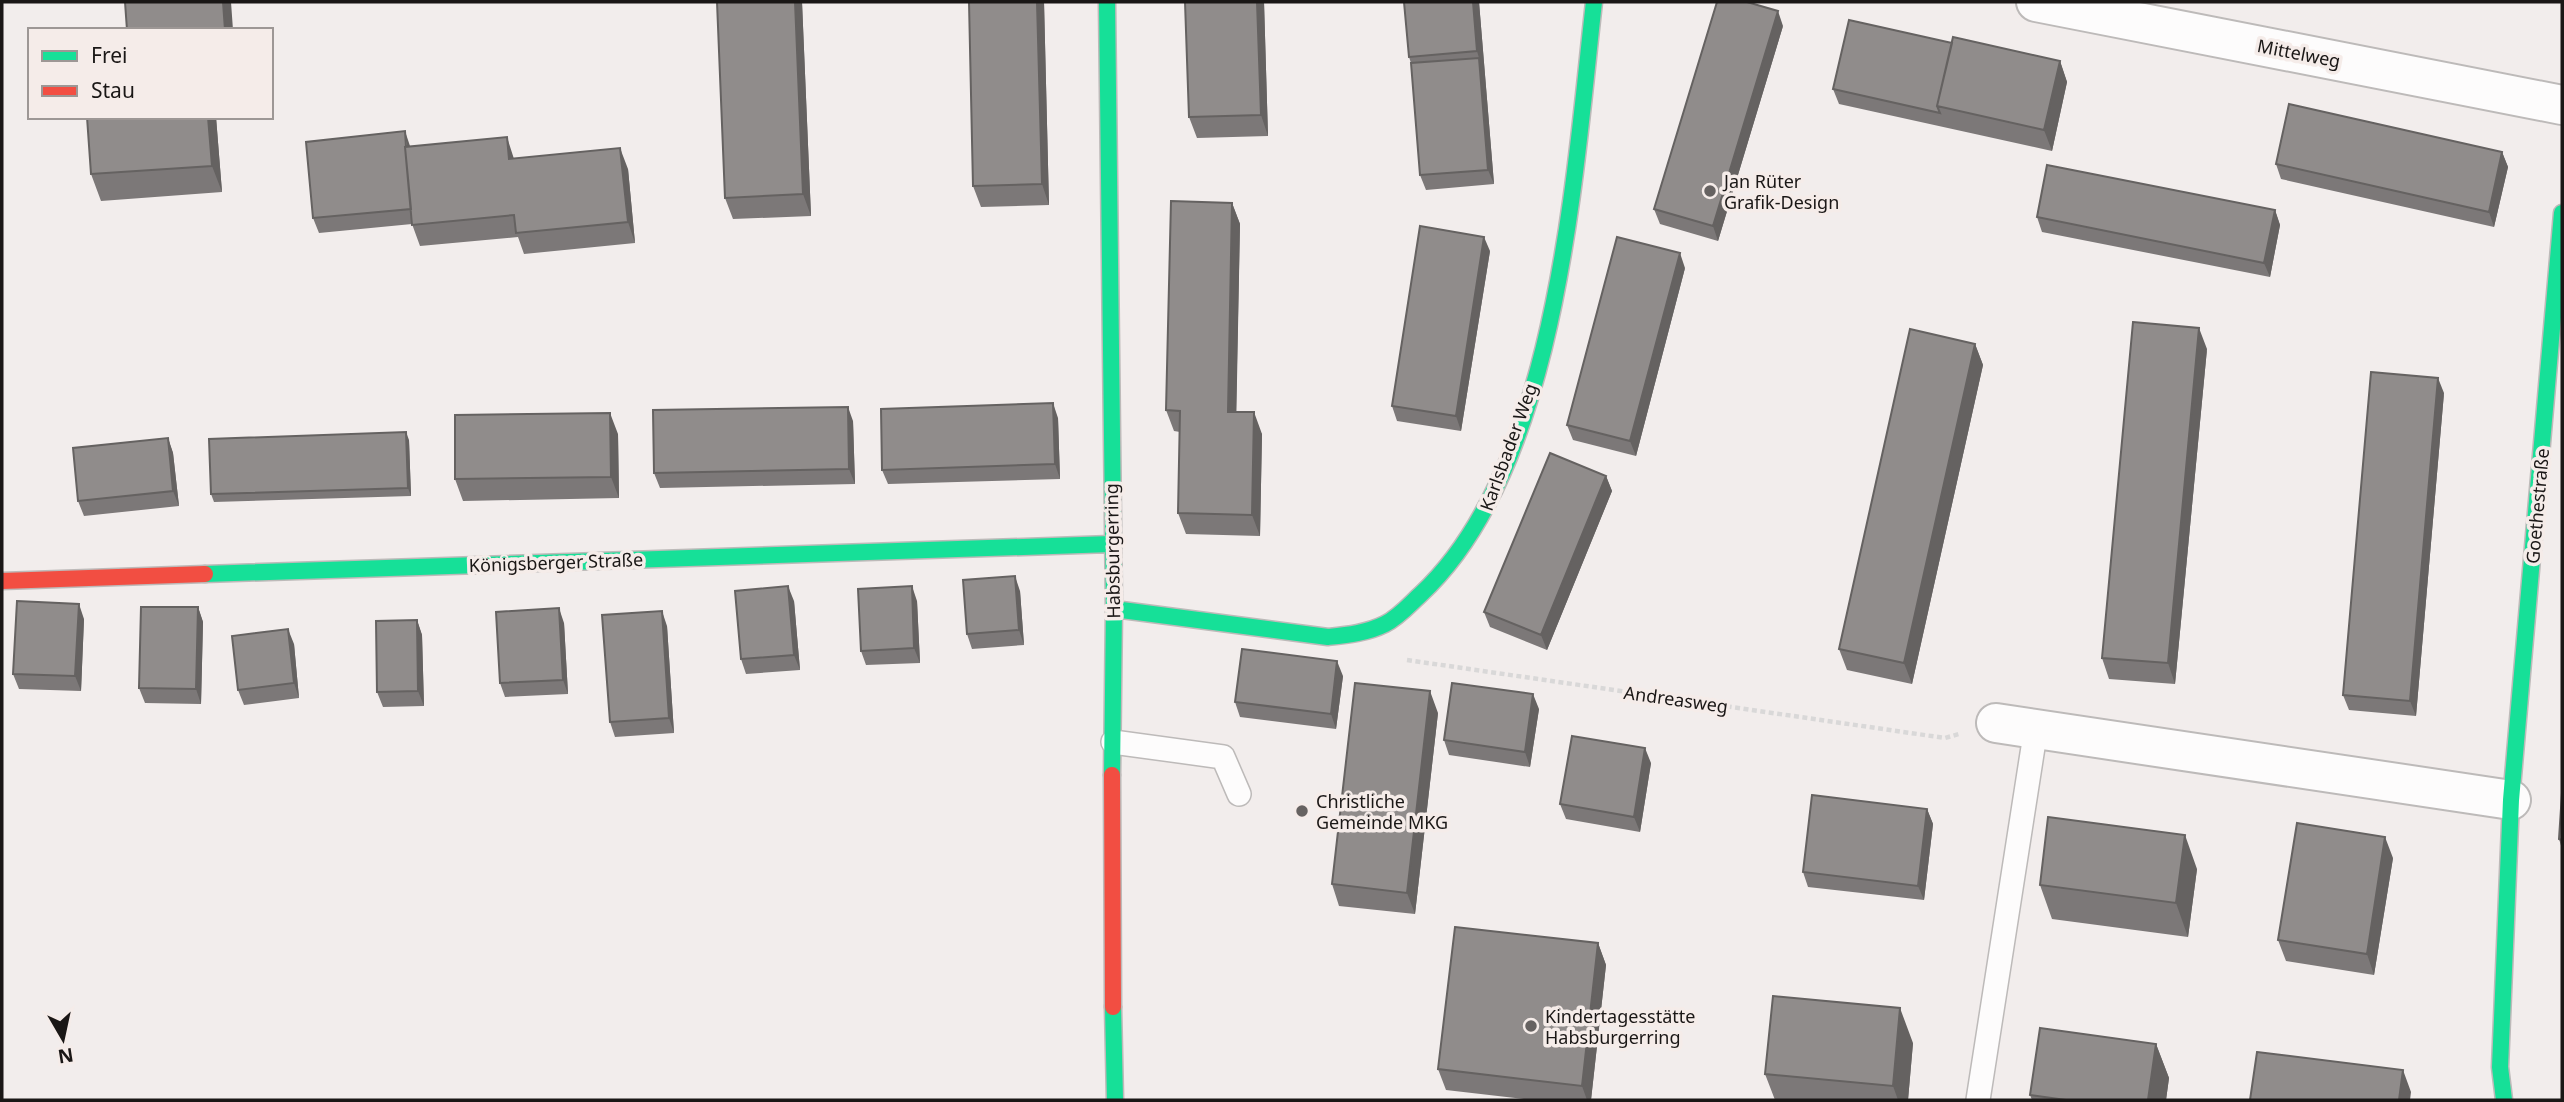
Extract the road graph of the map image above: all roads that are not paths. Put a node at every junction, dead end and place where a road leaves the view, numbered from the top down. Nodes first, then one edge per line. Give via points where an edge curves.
1 (1107, 2) edge
2 (1594, 2) edge
3 (2036, 2) edge
4 (2562, 105) edge
5 (2562, 213) edge
6 (1111, 544) junction
7 (2, 581) edge
8 (1114, 609) junction
9 (1996, 723) road end
10 (2036, 728) junction
11 (1112, 742) junction
12 (1239, 794) dead end
13 (2511, 800) junction
14 (1115, 1100) edge
15 (1979, 1100) edge
16 (2504, 1100) edge

1 - 6 street, Habsburgerring
2 - 8 street, Karlsbader Weg via 1563,254 1536,370 1507,460 1457,559 1425,595 1392,621 1362,633 1328,637
3 - 4 street, Mittelweg
5 - 13 street, Goethestraße
6 - 7 street, Königsberger Straße
6 - 8 street, Habsburgerring
8 - 11 street, Habsburgerring
9 - 10 street
10 - 13 street
10 - 15 lane
11 - 12 lane via 1223,757
11 - 14 street, Habsburgerring
13 - 16 street, Goethestraße via 2500,1067

